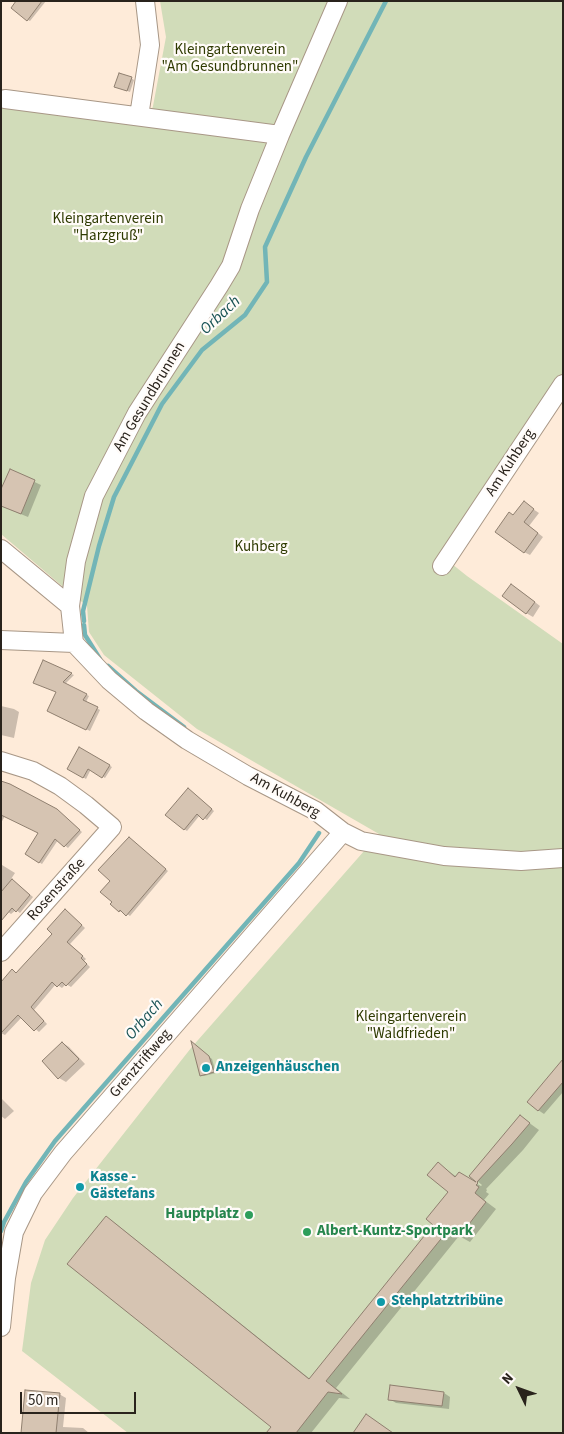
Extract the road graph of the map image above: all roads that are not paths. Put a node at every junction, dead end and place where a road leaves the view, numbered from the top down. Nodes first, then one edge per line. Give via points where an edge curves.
1 (145, 1) edge
2 (338, 1) edge
3 (5, 99) dead end
4 (139, 116) junction
5 (280, 135) junction
6 (563, 384) edge
7 (1, 549) edge
8 (442, 566) dead end
9 (70, 606) junction
10 (1, 640) edge
11 (74, 643) junction
12 (1, 761) edge
13 (344, 832) junction
14 (563, 858) edge
15 (1, 952) edge
16 (1, 1327) edge

1 - 4 street via 150,45
2 - 5 street, Am Gesundbrunnen
3 - 4 street
4 - 5 street
5 - 9 street, Am Gesundbrunnen via 231,266 137,413 94,496 76,561
6 - 8 street, Am Kuhberg
7 - 9 street
9 - 11 street, Am Gesundbrunnen
10 - 11 street
11 - 13 street, Am Kuhberg via 108,680 187,740 316,811
12 - 15 street, Rosenstraße via 33,771 60,786 112,827
13 - 14 street, Am Kuhberg via 361,841 444,856 521,861
13 - 16 street, Grenztriftweg via 70,1146 34,1193 14,1232

